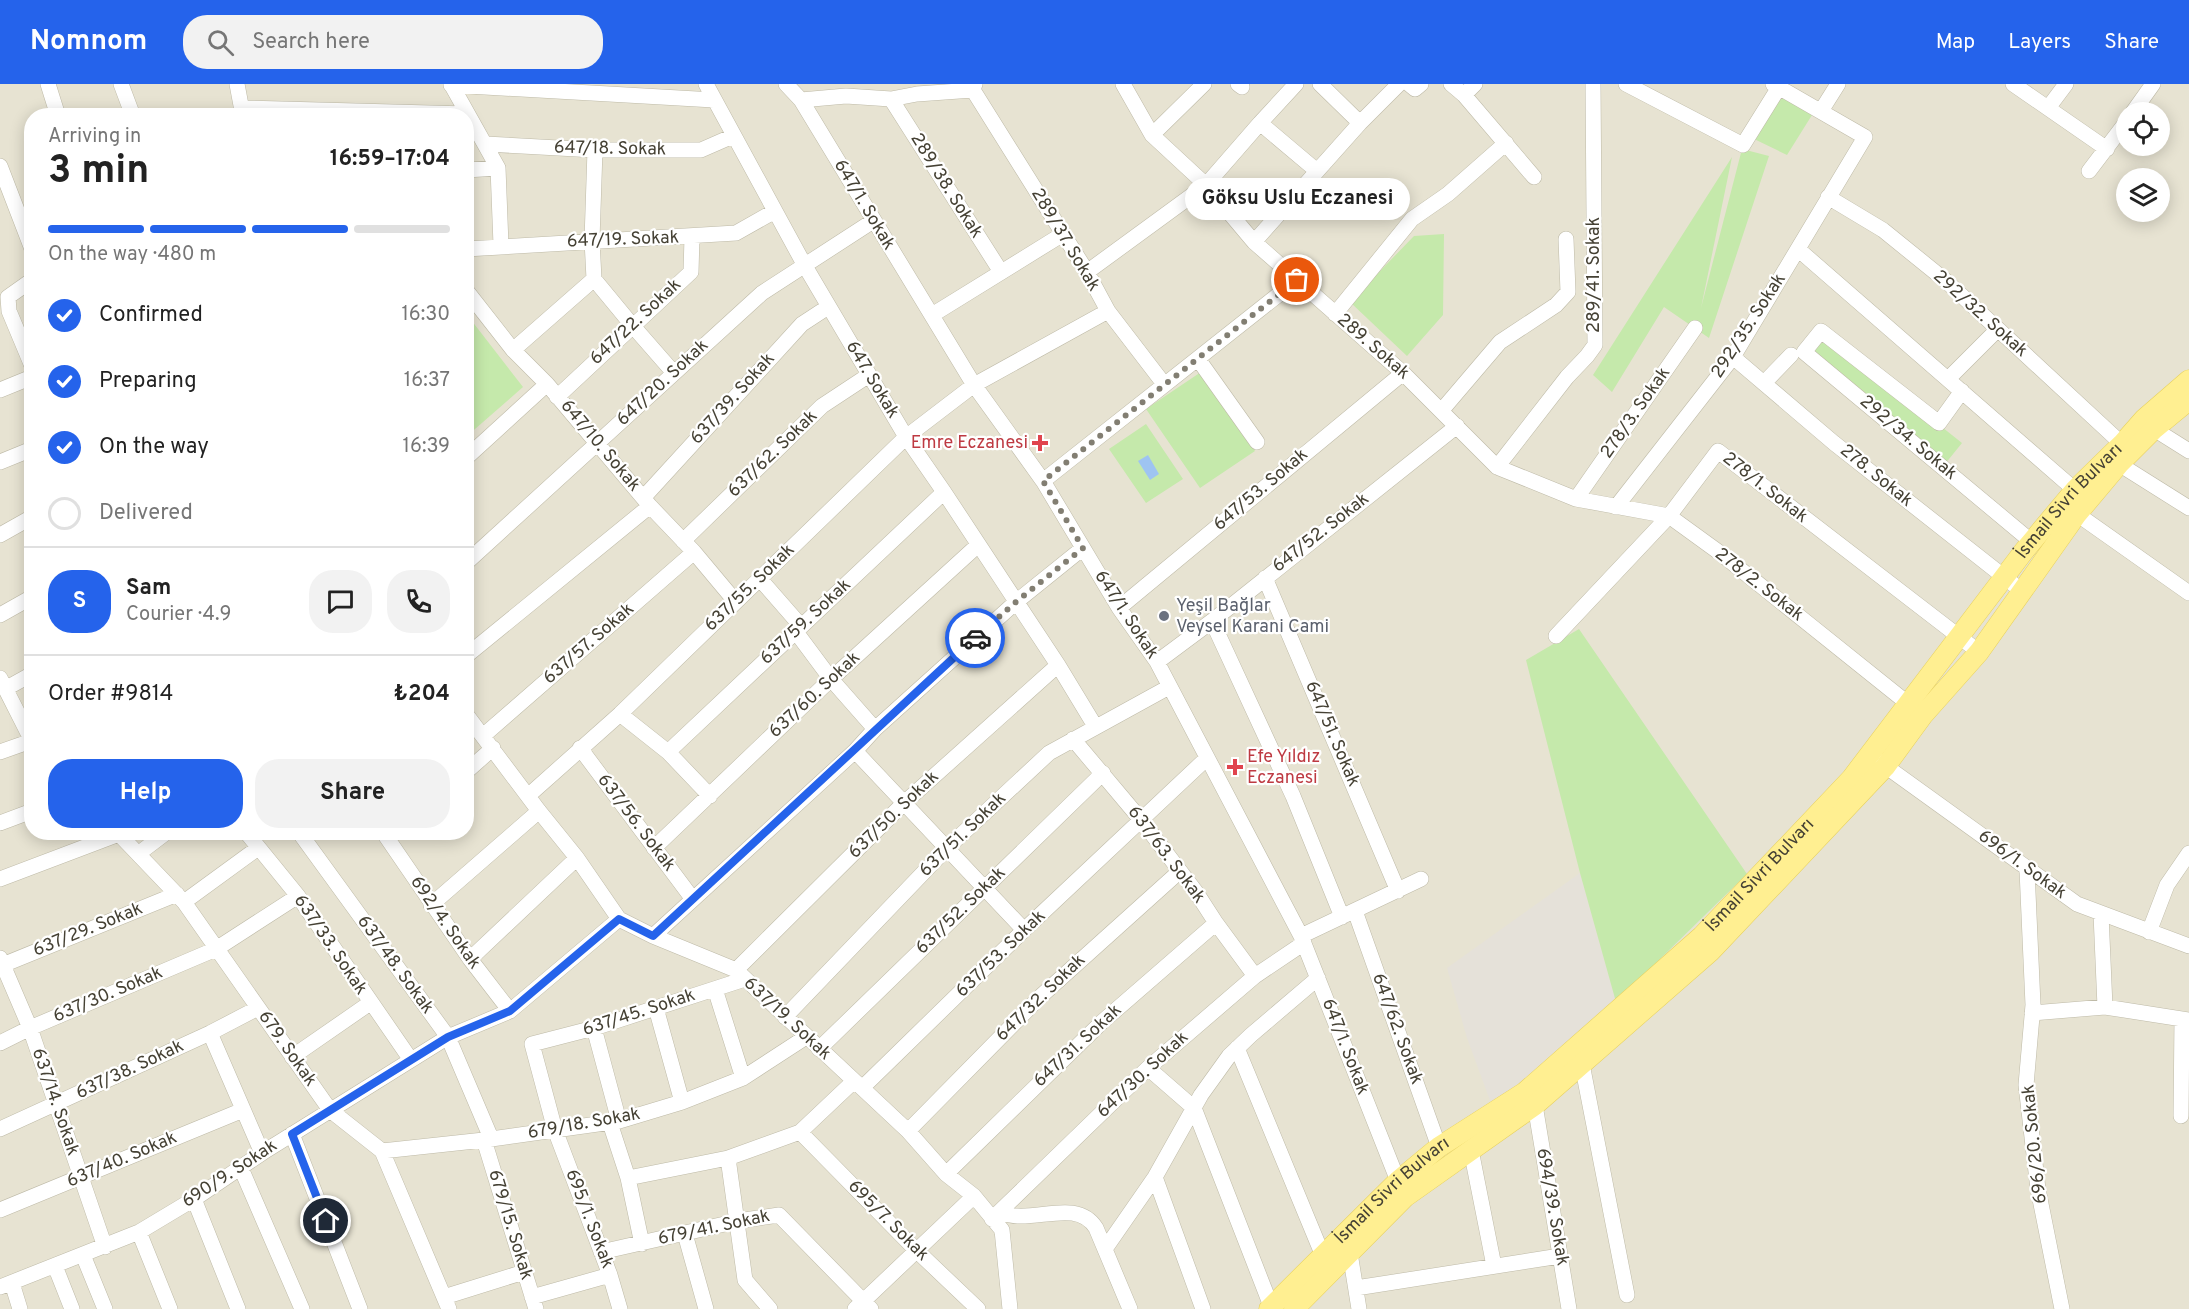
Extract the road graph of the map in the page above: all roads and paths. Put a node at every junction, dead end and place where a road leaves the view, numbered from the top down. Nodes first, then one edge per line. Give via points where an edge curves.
1 (48, 84) edge
2 (121, 84) edge
3 (237, 84) edge
4 (451, 84) edge
5 (706, 84) edge
6 (786, 84) edge
7 (1123, 84) edge
8 (1204, 84) edge
9 (1296, 84) edge
10 (1320, 84) edge
11 (1399, 84) edge
12 (1409, 84) edge
13 (1421, 84) edge
14 (1451, 84) edge
15 (1475, 84) edge
16 (1593, 84) edge
17 (1626, 84) edge
18 (1838, 84) edge
19 (2013, 84) edge
20 (2066, 84) edge
21 (2153, 84) edge
22 (1778, 85) edge
23 (974, 87) edge
24 (919, 89) edge
25 (847, 90) edge
26 (1464, 96) junction
27 (891, 99) junction
28 (714, 100) junction
29 (801, 100) junction
30 (2140, 102) edge
31 (56, 108) edge
32 (130, 108) edge
33 (242, 108) edge
34 (464, 108) edge
35 (2048, 108) junction
36 (1821, 111) junction
37 (1260, 123) junction
38 (1360, 123) junction
39 (474, 126) edge
40 (1152, 135) junction
41 (733, 136) junction
42 (2116, 136) edge
43 (1506, 143) junction
44 (485, 144) junction
45 (2107, 148) junction
46 (596, 150) junction
47 (0, 166) edge
48 (498, 168) junction
49 (474, 170) edge
50 (1317, 171) junction
51 (2089, 171) dead end
52 (1534, 177) dead end
53 (1206, 185) junction
54 (1828, 197) junction
55 (775, 211) junction
56 (873, 221) junction
57 (24, 228) edge
58 (1063, 234) junction
59 (692, 237) junction
60 (1566, 239) dead end
61 (592, 240) junction
62 (1254, 242) junction
63 (501, 245) junction
64 (474, 248) edge
65 (1799, 250) junction
66 (805, 266) junction
67 (1000, 272) junction
68 (1087, 272) junction
69 (594, 279) junction
70 (1297, 280) junction
71 (24, 286) edge
72 (474, 302) edge
73 (828, 307) junction
74 (1107, 311) junction
75 (4, 313) edge
76 (1335, 314) junction
77 (932, 315) junction
78 (632, 326) junction
79 (1695, 328) dead end
80 (1998, 329) junction
81 (513, 350) junction
82 (24, 351) edge
83 (1791, 355) dead end
84 (1733, 357) junction
85 (1197, 359) junction
86 (674, 373) junction
87 (1403, 373) junction
88 (869, 375) junction
89 (1948, 379) junction
90 (24, 380) edge
91 (1764, 383) junction
92 (546, 384) junction
93 (1164, 384) junction
94 (974, 385) junction
95 (0, 390) edge
96 (2187, 390) edge
97 (1962, 391) junction
98 (557, 396) junction
99 (1442, 410) junction
100 (1456, 426) junction
101 (2154, 429) junction
102 (906, 437) junction
103 (1257, 442) dead end
104 (598, 444) junction
105 (2122, 444) junction
106 (474, 451) edge
107 (2189, 451) edge
108 (24, 452) edge
109 (0, 462) edge
110 (2119, 464) junction
111 (1497, 467) junction
112 (1043, 481) junction
113 (2075, 490) junction
114 (944, 492) junction
115 (1576, 499) junction
116 (646, 502) junction
117 (1616, 507) junction
118 (2189, 508) edge
119 (2077, 514) junction
120 (1669, 516) junction
121 (24, 522) edge
122 (0, 535) edge
123 (2032, 542) junction
124 (978, 544) junction
125 (688, 547) junction
126 (1083, 548) junction
127 (474, 556) edge
128 (759, 578) junction
129 (1265, 578) junction
130 (2004, 578) junction
131 (2022, 591) junction
132 (2189, 593) edge
133 (735, 600) junction
134 (24, 602) edge
135 (1016, 602) junction
136 (1119, 608) junction
137 (0, 615) edge
138 (1212, 621) junction
139 (799, 629) junction
140 (1557, 636) dead end
141 (1959, 638) junction
142 (474, 649) edge
143 (1979, 652) junction
144 (1157, 662) junction
145 (1058, 665) junction
146 (24, 676) edge
147 (831, 679) junction
148 (3, 683) edge
149 (1169, 687) junction
150 (1915, 709) junction
151 (620, 714) junction
152 (474, 723) edge
153 (24, 726) edge
154 (1095, 726) junction
155 (875, 729) junction
156 (484, 735) junction
157 (1073, 739) junction
158 (24, 743) edge
159 (493, 748) junction
160 (580, 748) junction
161 (855, 751) junction
162 (0, 752) edge
163 (668, 752) junction
164 (1207, 758) junction
165 (1877, 761) junction
166 (474, 765) edge
167 (1103, 773) junction
168 (529, 795) junction
169 (710, 796) junction
170 (904, 803) junction
171 (539, 810) junction
172 (24, 814) edge
173 (1142, 820) junction
174 (0, 823) edge
175 (100, 840) edge
176 (125, 840) edge
177 (156, 840) edge
178 (252, 840) edge
179 (305, 840) edge
180 (393, 840) edge
181 (258, 848) junction
182 (654, 848) junction
183 (947, 848) junction
184 (2189, 853) edge
185 (138, 854) junction
186 (577, 858) junction
187 (2027, 870) junction
188 (2184, 870) edge
189 (1180, 871) junction
190 (0, 879) edge
191 (1421, 879) dead end
192 (985, 887) junction
193 (1398, 891) junction
194 (298, 896) junction
195 (180, 898) junction
196 (692, 898) junction
197 (431, 905) junction
198 (1348, 914) junction
199 (2101, 914) junction
200 (619, 919) junction
201 (1216, 923) junction
202 (1024, 930) junction
203 (2149, 932) junction
204 (653, 936) junction
205 (1303, 939) junction
206 (2189, 946) edge
207 (216, 949) junction
208 (470, 959) junction
209 (1, 963) edge
210 (741, 975) junction
211 (1255, 976) junction
212 (1318, 978) junction
213 (715, 988) junction
214 (370, 1003) junction
215 (2105, 1006) junction
216 (258, 1008) junction
217 (656, 1008) junction
218 (510, 1011) junction
219 (2032, 1012) junction
220 (785, 1017) junction
221 (2186, 1020) edge
222 (30, 1028) junction
223 (594, 1028) junction
224 (210, 1033) junction
225 (806, 1036) junction
226 (448, 1037) junction
227 (0, 1043) edge
228 (532, 1044) joint
229 (1237, 1048) junction
230 (819, 1049) junction
231 (292, 1057) junction
232 (1576, 1058) junction
233 (411, 1060) junction
234 (1148, 1068) junction
235 (743, 1078) junction
236 (858, 1085) junction
237 (682, 1102) junction
238 (56, 1104) junction
239 (1535, 1105) junction
240 (1194, 1108) junction
241 (243, 1110) junction
242 (330, 1110) junction
243 (2181, 1116) dead end
244 (614, 1122) junction
245 (0, 1129) edge
246 (555, 1130) junction
247 (800, 1131) junction
248 (908, 1131) junction
249 (292, 1134) junction
250 (487, 1139) junction
251 (1439, 1147) junction
252 (1471, 1150) junction
253 (382, 1151) junction
254 (262, 1153) junction
255 (728, 1158) junction
256 (240, 1166) junction
257 (946, 1174) junction
258 (1155, 1177) junction
259 (80, 1178) junction
260 (628, 1178) junction
261 (1398, 1181) junction
262 (974, 1196) junction
263 (194, 1199) junction
264 (0, 1210) edge
265 (996, 1215) junction
266 (738, 1221) junction
267 (140, 1232) junction
268 (685, 1234) junction
269 (642, 1244) junction
270 (105, 1247) junction
271 (1105, 1249) junction
272 (917, 1251) junction
273 (601, 1252) junction
274 (1350, 1253) junction
275 (83, 1255) junction
276 (1323, 1256) junction
277 (1560, 1256) junction
278 (55, 1266) junction
279 (1494, 1266) junction
280 (524, 1272) junction
281 (610, 1275) junction
282 (6, 1285) edge
283 (1356, 1288) junction
284 (1627, 1295) dead end
285 (447, 1303) edge
286 (534, 1303) edge
287 (863, 1306) edge
288 (1270, 1308) edge
289 (20, 1309) edge
290 (72, 1309) edge
291 (105, 1309) edge
292 (170, 1309) edge
293 (238, 1309) edge
294 (302, 1309) edge
295 (360, 1309) edge
296 (620, 1309) edge
297 (706, 1309) edge
298 (770, 1309) edge
299 (978, 1309) edge
300 (1010, 1309) edge
301 (1130, 1309) edge
302 (1203, 1309) edge
303 (1294, 1309) edge
304 (1359, 1309) edge
305 (1569, 1309) edge
306 (2062, 1309) edge

1 - 31 street
2 - 32 street
3 - 33 street
4 - 28 street
4 - 34 street
5 - 28 street, 647. Sokak
6 - 29 street, 647/1. Sokak
7 - 40 street, 289. Sokak
8 - 40 street
9 - 37 street
10 - 38 street
11 - 38 street
12 - 13 street via 1414,89
14 - 26 street
15 - 26 street
16 - 111 street, 289/41. Sokak via 1595,345
17 - 22 street via 1743,145
18 - 36 street
19 - 35 street
20 - 35 street
21 - 30 street
22 - 36 street
23 - 24 street, 289/37. Sokak
23 - 58 street, 289/37. Sokak
24 - 27 street, 289/37. Sokak
25 - 27 street, 289/37. Sokak
25 - 29 street, 289/37. Sokak
26 - 43 street
27 - 67 street, 289/38. Sokak
28 - 41 street, 647. Sokak
29 - 56 street, 647/1. Sokak
35 - 45 street
36 - 54 street, 292/35. Sokak via 1865,137
37 - 50 street
37 - 53 street
38 - 50 street
39 - 44 street
40 - 53 street, 289. Sokak
41 - 46 street, 647/18. Sokak via 701,150
41 - 55 street, 647. Sokak
42 - 45 street
43 - 52 street
43 - 76 street via 1448,194 1412,219
44 - 46 street, 647/18. Sokak
44 - 48 street
45 - 51 street
46 - 61 street
47 - 57 street
48 - 49 street
48 - 63 street
50 - 62 street
53 - 62 street, 289. Sokak
53 - 68 street
54 - 65 street, 292/35. Sokak
54 - 80 street, 292/32. Sokak via 1883,230
55 - 59 street, 647/19. Sokak via 736,233
55 - 66 street, 647. Sokak
56 - 66 street, 647/20. Sokak
56 - 77 street, 647/1. Sokak
58 - 67 street
58 - 68 street, 289/37. Sokak
59 - 61 street, 647/19. Sokak
59 - 78 street, 647/22. Sokak via 690,272
60 - 99 street via 1568,292 1557,305 1500,342
61 - 63 street, 647/19. Sokak
61 - 69 street
62 - 70 street, 289. Sokak
63 - 64 street, 647/19. Sokak
65 - 84 street, 292/35. Sokak
65 - 89 street
66 - 73 street, 647. Sokak
66 - 86 street, 647/20. Sokak via 762,293
67 - 77 street
68 - 74 street, 289/37. Sokak
69 - 78 street
69 - 81 street
70 - 76 street, 289. Sokak
70 - 85 street
71 - 75 street via 8,297
72 - 81 street, 647/10. Sokak
73 - 88 street, 647. Sokak
73 - 116 street, 637/39. Sokak via 802,324
74 - 93 street, 289/37. Sokak
74 - 94 street, 637/55. Sokak
75 - 82 street
76 - 87 street, 289. Sokak
77 - 94 street, 647/1. Sokak
78 - 86 street
78 - 98 street, 647/22. Sokak
79 - 115 street, 278/3. Sokak
80 - 89 street
80 - 105 street, 292/32. Sokak
81 - 92 street, 647/10. Sokak
83 - 91 street
84 - 91 street, 278. Sokak
84 - 117 street, 292/35. Sokak
85 - 93 street
85 - 103 street
86 - 104 street, 647/20. Sokak
87 - 99 street, 289. Sokak
87 - 136 street, 647/53. Sokak
88 - 102 street, 647. Sokak
88 - 125 street, 637/62. Sokak via 822,406
89 - 97 street
90 - 95 street
91 - 130 street, 278. Sokak
92 - 98 street, 647/10. Sokak
92 - 106 street
93 - 112 street
94 - 102 street, 637/55. Sokak
94 - 112 street, 647/1. Sokak
96 - 101 main road, İsmail Sivri Bulvarı
96 - 105 main road, İsmail Sivri Bulvarı via 2144,419
97 - 113 street
97 - 123 street, 292/34. Sokak via 1939,423 1821,332 1804,352
98 - 104 street, 647/10. Sokak
99 - 100 street, 289. Sokak
100 - 111 street, 289. Sokak
100 - 129 street, 647/52. Sokak
101 - 107 street
101 - 110 main road, İsmail Sivri Bulvarı
102 - 114 street, 647. Sokak
102 - 128 street, 637/55. Sokak
104 - 116 street, 647/10. Sokak
104 - 127 street, 647/20. Sokak
105 - 113 main road, İsmail Sivri Bulvarı
108 - 109 street
110 - 118 street
110 - 119 main road, İsmail Sivri Bulvarı
111 - 115 street, 289. Sokak
112 - 126 street, 647/1. Sokak
113 - 123 main road, İsmail Sivri Bulvarı
114 - 124 street, 647. Sokak
114 - 139 street, 637/59. Sokak
115 - 117 street, 278/2. Sokak
116 - 125 street, 647/10. Sokak
116 - 142 street, 637/39. Sokak
117 - 120 street, 278/2. Sokak
119 - 131 main road, İsmail Sivri Bulvarı
119 - 132 street
120 - 140 street, 278/1. Sokak
120 - 141 street, 278/1. Sokak via 1718,451
120 - 150 street, 278/2. Sokak
121 - 122 street
123 - 130 main road, İsmail Sivri Bulvarı
124 - 135 street, 647. Sokak
124 - 147 street, 637/60. Sokak
125 - 133 street, 647/10. Sokak
125 - 156 street, 637/57. Sokak
126 - 135 street
126 - 136 street, 647/1. Sokak
128 - 133 street, 637/55. Sokak
128 - 139 street
129 - 138 street, 647/52. Sokak
129 - 193 street, 647/51. Sokak
130 - 131 street, 278. Sokak
130 - 141 main road, İsmail Sivri Bulvarı
131 - 143 main road, İsmail Sivri Bulvarı
133 - 151 street, 637/55. Sokak
134 - 137 street
135 - 145 street, 647. Sokak
135 - 155 street
136 - 144 street, 647/1. Sokak
138 - 144 street, 647/52. Sokak
138 - 198 street, 647/62. Sokak
139 - 147 street
139 - 163 street, 637/59. Sokak
141 - 143 street, 278/1. Sokak
141 - 150 main road, İsmail Sivri Bulvarı
143 - 150 main road, İsmail Sivri Bulvarı
144 - 149 street, 647/1. Sokak
145 - 154 street, 647. Sokak
145 - 170 street, 637/50. Sokak
146 - 148 street
147 - 155 street
147 - 169 street, 637/60. Sokak
148 - 153 street
149 - 154 street, 637/51. Sokak
149 - 164 street, 647/1. Sokak
150 - 165 main road, İsmail Sivri Bulvarı
151 - 160 street, 637/55. Sokak
151 - 163 street
152 - 156 street, 637/19. Sokak
154 - 157 street, 637/51. Sokak
155 - 161 street
156 - 159 street, 637/19. Sokak
157 - 167 street, 637/63. Sokak
157 - 183 street, 637/51. Sokak via 1049,753
158 - 162 street
159 - 166 street
159 - 168 street, 637/19. Sokak
160 - 168 street, 637/55. Sokak
160 - 182 street, 637/56. Sokak
161 - 170 street
161 - 196 street
163 - 169 street
164 - 173 street, 637/53. Sokak
164 - 205 street, 647/1. Sokak
165 - 187 street, 696/1. Sokak
165 - 232 main road, İsmail Sivri Bulvarı via 1711,951
167 - 173 street, 637/63. Sokak
167 - 192 street, 637/52. Sokak
168 - 171 street, 637/19. Sokak
169 - 182 street, 637/60. Sokak
170 - 183 street
170 - 210 street, 637/50. Sokak
171 - 186 street, 637/19. Sokak
171 - 197 street
172 - 174 street
173 - 189 street, 637/63. Sokak
173 - 202 street, 637/53. Sokak
175 - 190 street
176 - 185 street, 679. Sokak
177 - 185 street
178 - 181 street, 637/33. Sokak
179 - 226 street, 637/48. Sokak
180 - 197 street, 692/4. Sokak
181 - 194 street, 637/33. Sokak
181 - 195 street, 637/29. Sokak
182 - 196 street, 637/56. Sokak
183 - 192 street
183 - 220 street, 637/51. Sokak
184 - 188 street
185 - 195 street, 679. Sokak
186 - 200 street, 637/19. Sokak
186 - 208 street
187 - 199 street, 696/1. Sokak via 2077,904
187 - 219 street, 696/20. Sokak
188 - 203 street via 2168,885
189 - 201 street, 637/63. Sokak
189 - 248 street, 647/32. Sokak via 1041,996
191 - 193 street, 647/30. Sokak
192 - 202 street
192 - 230 street, 637/52. Sokak
193 - 198 street, 647/30. Sokak
194 - 207 street, 637/30. Sokak
194 - 214 street, 637/33. Sokak
195 - 207 street, 679. Sokak
195 - 209 street, 637/29. Sokak
196 - 204 street
197 - 208 street, 692/4. Sokak
198 - 205 street, 647/30. Sokak
198 - 251 street, 647/62. Sokak
199 - 203 street, 696/1. Sokak
199 - 215 street
200 - 204 street, 637/19. Sokak
200 - 218 street, 690/9. Sokak
201 - 211 street, 637/63. Sokak
201 - 257 street, 647/31. Sokak via 1102,1022
202 - 236 street, 637/53. Sokak
203 - 206 street, 696/1. Sokak
204 - 210 street, 637/19. Sokak
205 - 211 street, 647/30. Sokak
205 - 212 street, 647/1. Sokak
207 - 216 street, 679. Sokak
207 - 222 street, 637/30. Sokak
208 - 218 street, 692/4. Sokak
209 - 222 street, 637/14. Sokak
210 - 213 street, 637/45. Sokak
210 - 220 street, 637/19. Sokak
211 - 234 street, 647/30. Sokak
212 - 229 street
212 - 261 street, 647/1. Sokak
213 - 217 street, 637/45. Sokak
213 - 235 street
214 - 231 street
214 - 233 street, 637/33. Sokak
215 - 219 street
215 - 221 street
216 - 224 street, 637/38. Sokak
216 - 231 street, 679. Sokak
217 - 223 street, 637/45. Sokak
217 - 237 street
218 - 226 street, 690/9. Sokak
219 - 306 street, 696/20. Sokak via 2026,1085 2038,1189
220 - 225 street, 637/19. Sokak
221 - 243 street
222 - 227 street, 637/30. Sokak
222 - 238 street, 637/14. Sokak
223 - 228 street, 637/45. Sokak
223 - 244 street
224 - 238 street, 637/38. Sokak
224 - 241 street
225 - 230 street, 637/19. Sokak
225 - 235 street, 679/18. Sokak
226 - 233 street, 690/9. Sokak
226 - 250 street, 637/48. Sokak
228 - 246 street, 695/1. Sokak
229 - 240 street
229 - 276 street
230 - 236 street, 637/19. Sokak
231 - 242 street, 679. Sokak
232 - 239 main road, İsmail Sivri Bulvarı
232 - 251 main road, İsmail Sivri Bulvarı
232 - 284 street
233 - 242 street, 690/9. Sokak
234 - 240 street
234 - 265 street, 647/30. Sokak
235 - 237 street, 679/18. Sokak
236 - 247 street, 637/53. Sokak
236 - 248 street, 637/19. Sokak
237 - 244 street, 679/18. Sokak
238 - 245 street, 637/38. Sokak
238 - 259 street, 637/14. Sokak
239 - 252 main road, İsmail Sivri Bulvarı
239 - 277 street, 694/39. Sokak
240 - 258 street
240 - 288 street
241 - 254 street
241 - 259 street, 637/40. Sokak
242 - 249 street, 690/9. Sokak
242 - 253 street, 679. Sokak
244 - 246 street, 679/18. Sokak
244 - 260 street
246 - 250 street, 679/18. Sokak
246 - 273 street, 695/1. Sokak
247 - 255 street
247 - 272 street, 695/7. Sokak
248 - 257 street, 637/19. Sokak
249 - 254 street, 690/9. Sokak
249 - 295 street
250 - 253 street, 679/18. Sokak
250 - 280 street, 679/15. Sokak
251 - 261 main road, İsmail Sivri Bulvarı
252 - 274 main road, İsmail Sivri Bulvarı via 1405,1197
252 - 279 street
253 - 285 street, 679. Sokak
254 - 256 street, 690/9. Sokak
255 - 260 street
255 - 266 street
256 - 263 street, 690/9. Sokak
256 - 294 street
257 - 262 street, 637/19. Sokak
258 - 271 street
258 - 302 street
259 - 264 street, 637/40. Sokak
259 - 270 street, 637/14. Sokak
260 - 269 street
261 - 276 main road, İsmail Sivri Bulvarı
262 - 265 street, 637/19. Sokak
262 - 272 street
263 - 267 street, 690/9. Sokak
263 - 293 street
265 - 271 street via 1082,1215 1093,1222
265 - 300 street, 637/19. Sokak via 1002,1230
266 - 268 street, 679/41. Sokak
266 - 287 street, 679/41. Sokak via 779,1215
266 - 298 street via 745,1280
267 - 270 street, 690/9. Sokak
267 - 292 street
268 - 269 street, 679/41. Sokak
268 - 297 street
269 - 273 street, 679/41. Sokak
270 - 275 street, 690/9. Sokak
271 - 301 street
272 - 287 street
272 - 299 street, 695/7. Sokak
273 - 281 street, 695/1. Sokak
274 - 283 street
274 - 303 main road, İsmail Sivri Bulvarı
275 - 278 street, 690/9. Sokak
275 - 291 street
276 - 288 main road, İsmail Sivri Bulvarı
277 - 279 street
277 - 305 street, 694/39. Sokak
278 - 282 street, 690/9. Sokak
278 - 290 street
279 - 283 street
280 - 285 street
280 - 286 street, 679/15. Sokak
281 - 286 street
281 - 296 street, 695/1. Sokak
282 - 289 street
283 - 304 street

